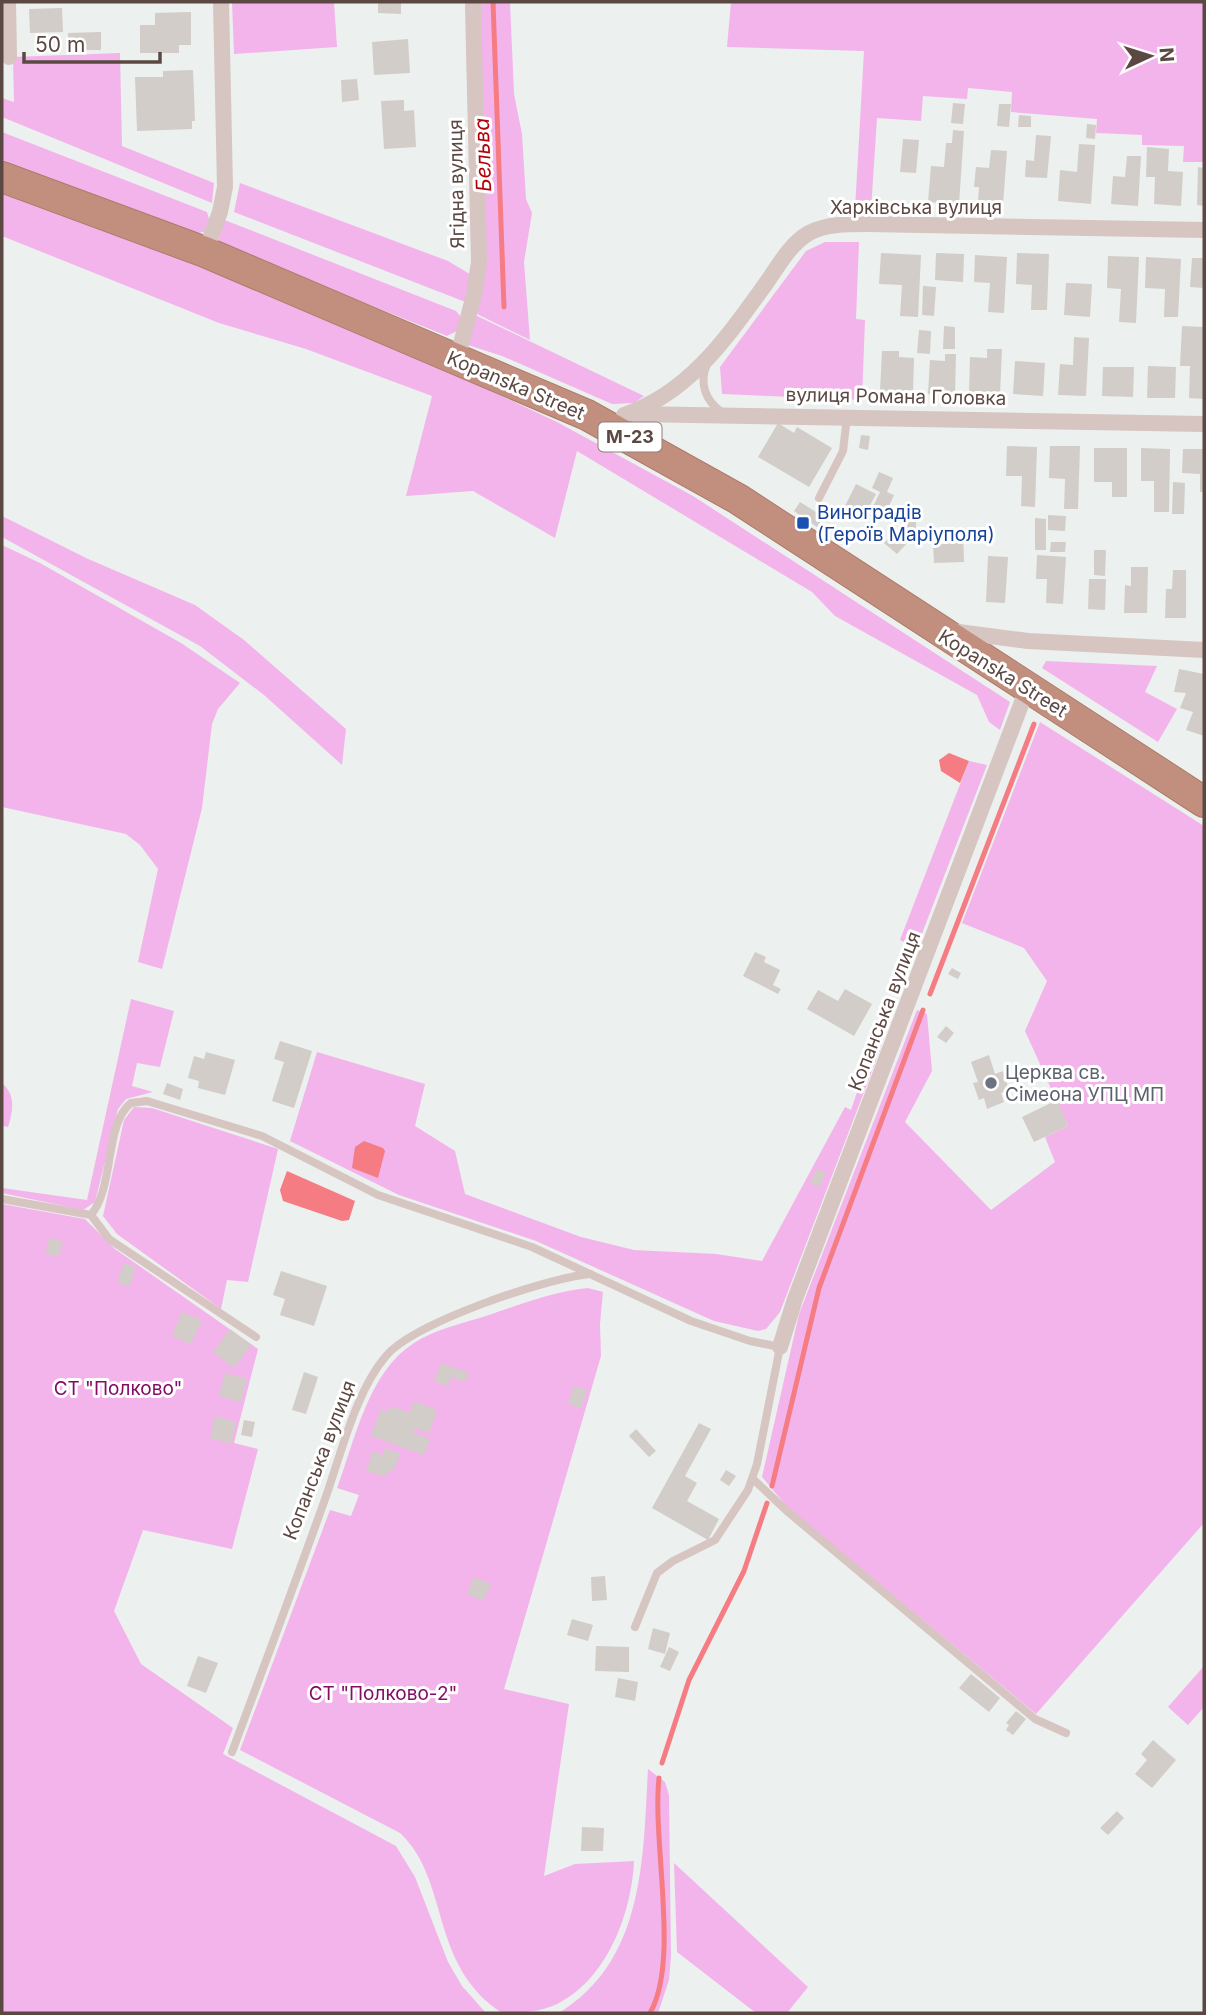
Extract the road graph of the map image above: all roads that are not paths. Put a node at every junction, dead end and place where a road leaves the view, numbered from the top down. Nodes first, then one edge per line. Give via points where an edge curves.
1 (8, 2) edge
2 (221, 2) edge
3 (473, 6) dead end
4 (9, 57) dead end
5 (2, 177) edge
6 (1204, 230) edge
7 (205, 252) junction
8 (710, 358) junction
9 (457, 359) junction
10 (725, 414) junction
11 (587, 415) junction
12 (624, 415) junction
13 (847, 416) junction
14 (1204, 424) edge
15 (819, 498) dead end
16 (932, 628) junction
17 (1204, 650) edge
18 (1027, 690) junction
19 (1204, 802) edge
20 (2, 1199) edge
21 (91, 1215) junction
22 (591, 1273) junction
23 (256, 1337) dead end
24 (780, 1347) junction
25 (753, 1479) junction
26 (635, 1627) dead end
27 (1066, 1733) dead end
28 (232, 1752) dead end

1 - 4 street
2 - 7 street via 225,187
3 - 9 street, Ягідна вулиця via 479,262
5 - 7 highway, Kopanska Street / М-23
6 - 8 street, Харківська вулиця via 823,227 791,248
7 - 9 highway, Kopanska Street / М-23
8 - 10 lane via 704,388 714,407
8 - 12 street, Харківська вулиця via 657,401
9 - 11 highway, Kopanska Street / М-23
10 - 12 street, вулиця Романа Головка
10 - 13 street, вулиця Романа Головка
11 - 12 street, вулиця Романа Головка
11 - 16 highway, Kopanska Street / М-23 via 738,499
13 - 14 street, вулиця Романа Головка
13 - 15 lane via 843,451
16 - 17 street via 1028,641
16 - 18 highway, Kopanska Street / М-23
18 - 19 highway, Kopanska Street / М-23
18 - 24 street, Копанська вулиця
20 - 21 lane
21 - 22 lane via 103,1191 125,1107 147,1101 262,1136 371,1192 519,1242
21 - 23 lane via 109,1239
22 - 24 lane via 691,1321
22 - 28 lane, Копанська вулиця via 546,1282 436,1323 413,1333 385,1356 350,1430
24 - 25 lane, Копанська вулиця
25 - 26 lane, Копанська вулиця via 715,1540 657,1573
25 - 27 lane via 1035,1719

